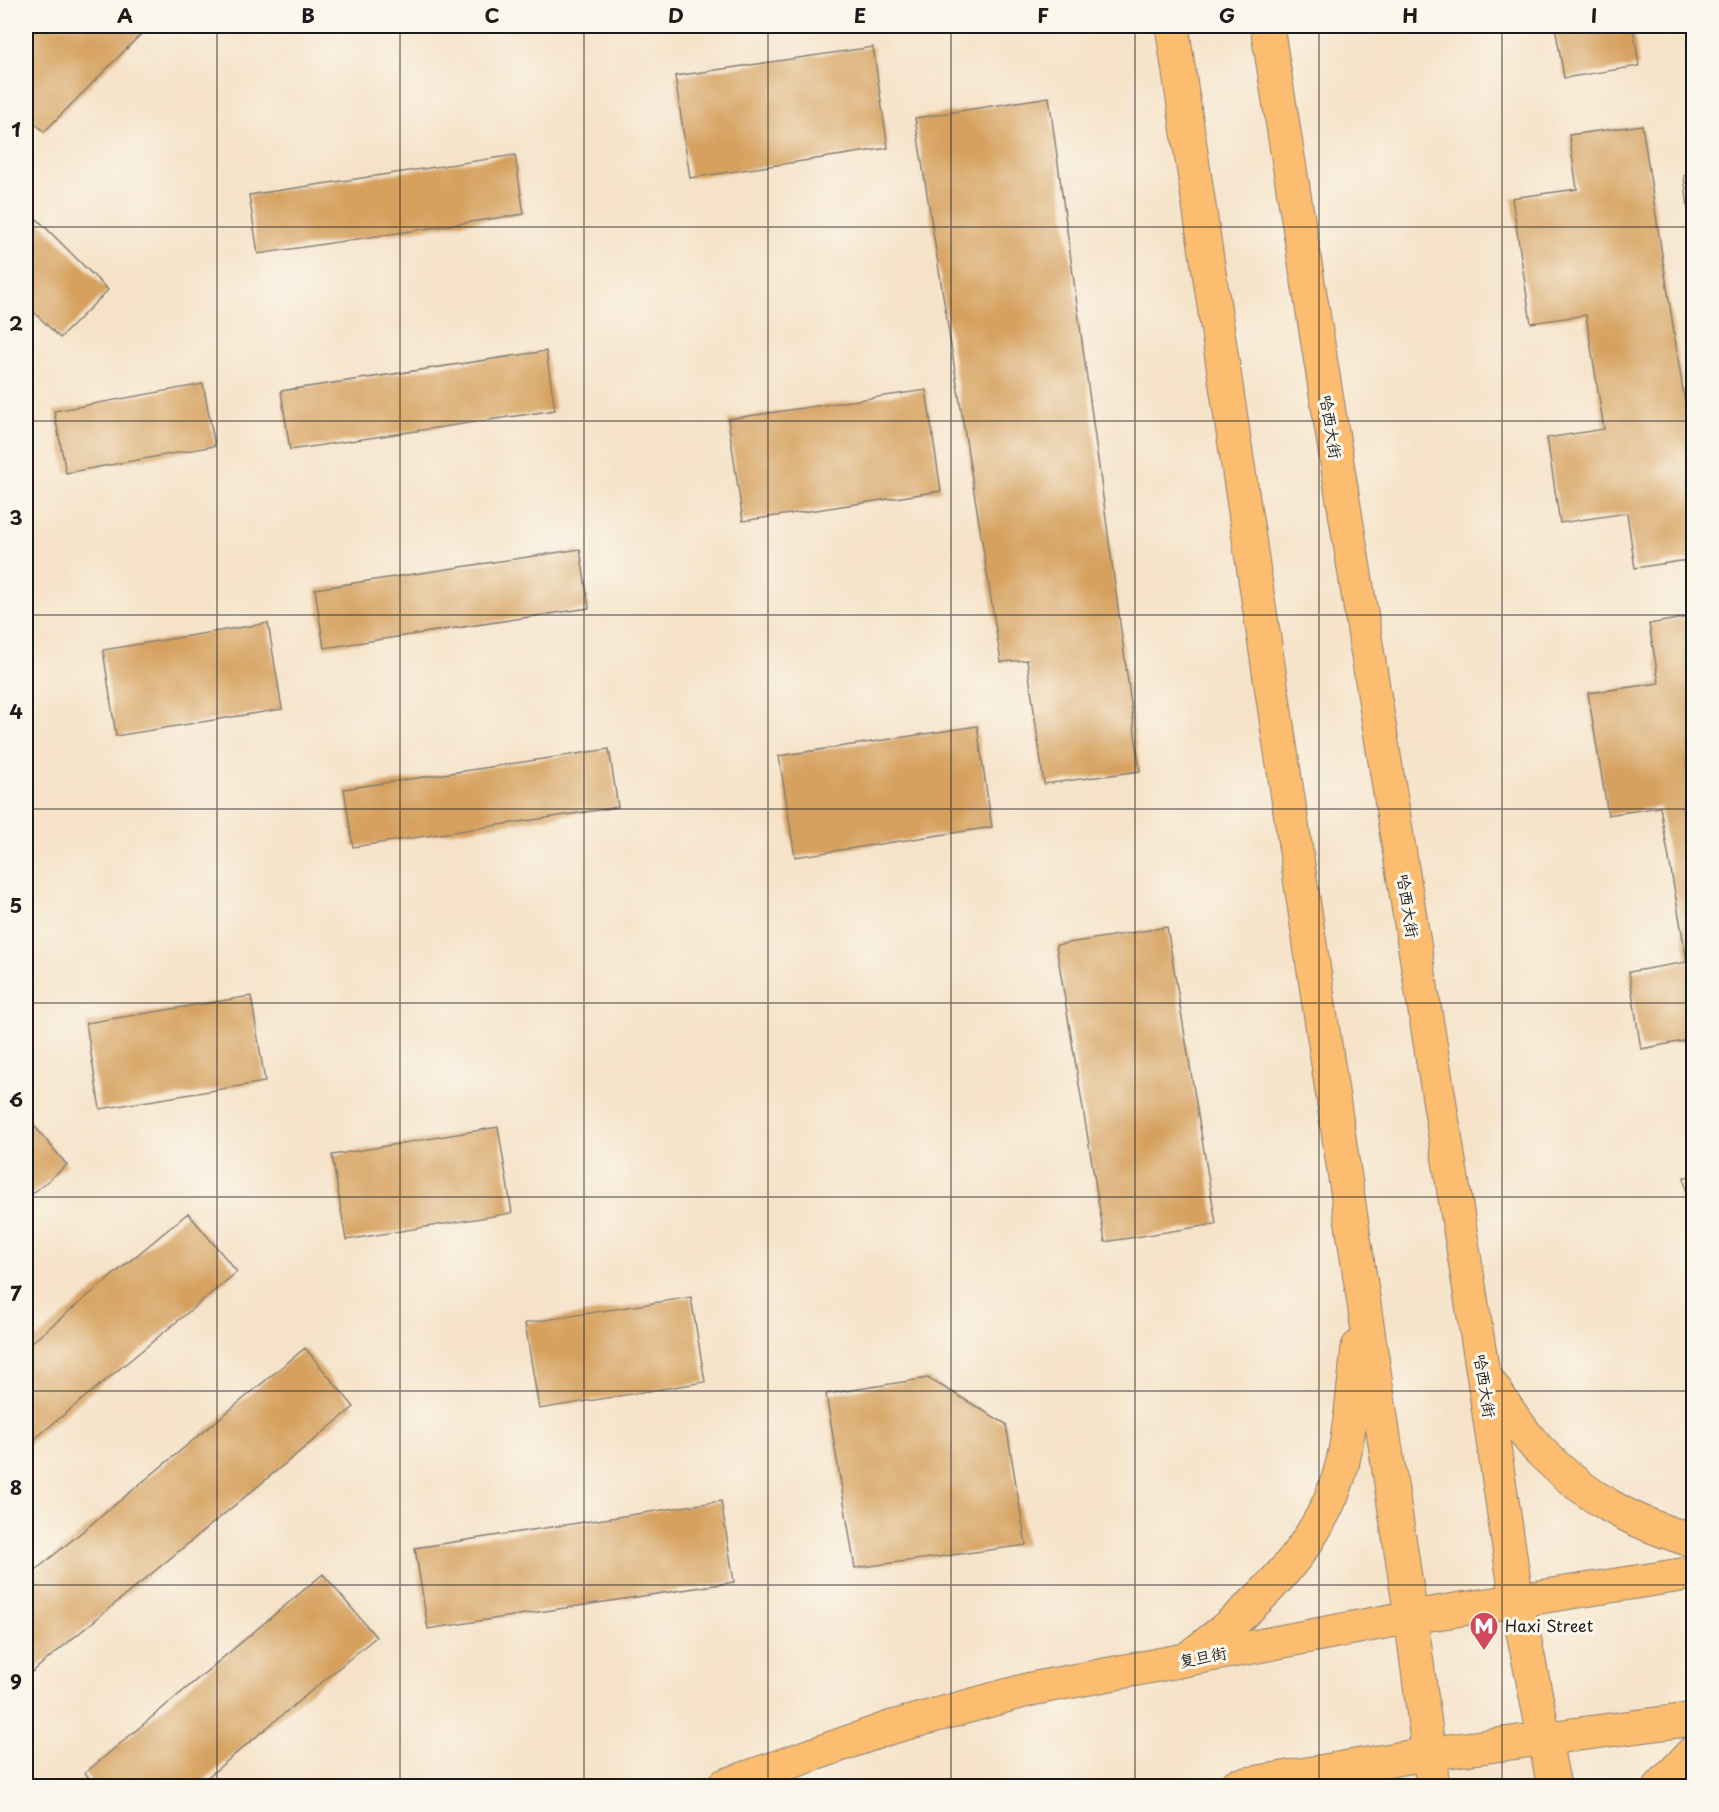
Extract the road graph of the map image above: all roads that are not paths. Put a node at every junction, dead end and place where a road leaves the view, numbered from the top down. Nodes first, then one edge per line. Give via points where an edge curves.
1 (1172, 26) edge
2 (1267, 26) edge
3 (1363, 1298) junction
4 (1483, 1373) junction
5 (1694, 1541) edge
6 (1694, 1573) edge
7 (1517, 1602) junction
8 (1411, 1617) junction
9 (1186, 1660) junction
10 (1694, 1719) edge
11 (1546, 1740) junction
12 (1694, 1751) edge
13 (1427, 1755) junction
14 (723, 1786) edge
15 (1235, 1786) edge
16 (1433, 1786) edge
17 (1554, 1786) edge
18 (1661, 1786) edge

1 - 3 main road
2 - 4 main road, 哈西大街
3 - 8 main road
3 - 9 main road via 1342,1462 1324,1513 1281,1577 1234,1624
4 - 5 main road via 1539,1451 1596,1500 1650,1528
4 - 7 main road, 哈西大街
6 - 7 main road, 复旦街
7 - 8 main road, 复旦街
7 - 11 main road, 哈西大街
8 - 9 main road, 复旦街
8 - 13 main road
9 - 14 main road, 复旦街 via 1031,1689 889,1728
10 - 11 main road
11 - 13 main road
11 - 17 main road, 哈西大街
12 - 18 main road
13 - 15 main road
13 - 16 main road

